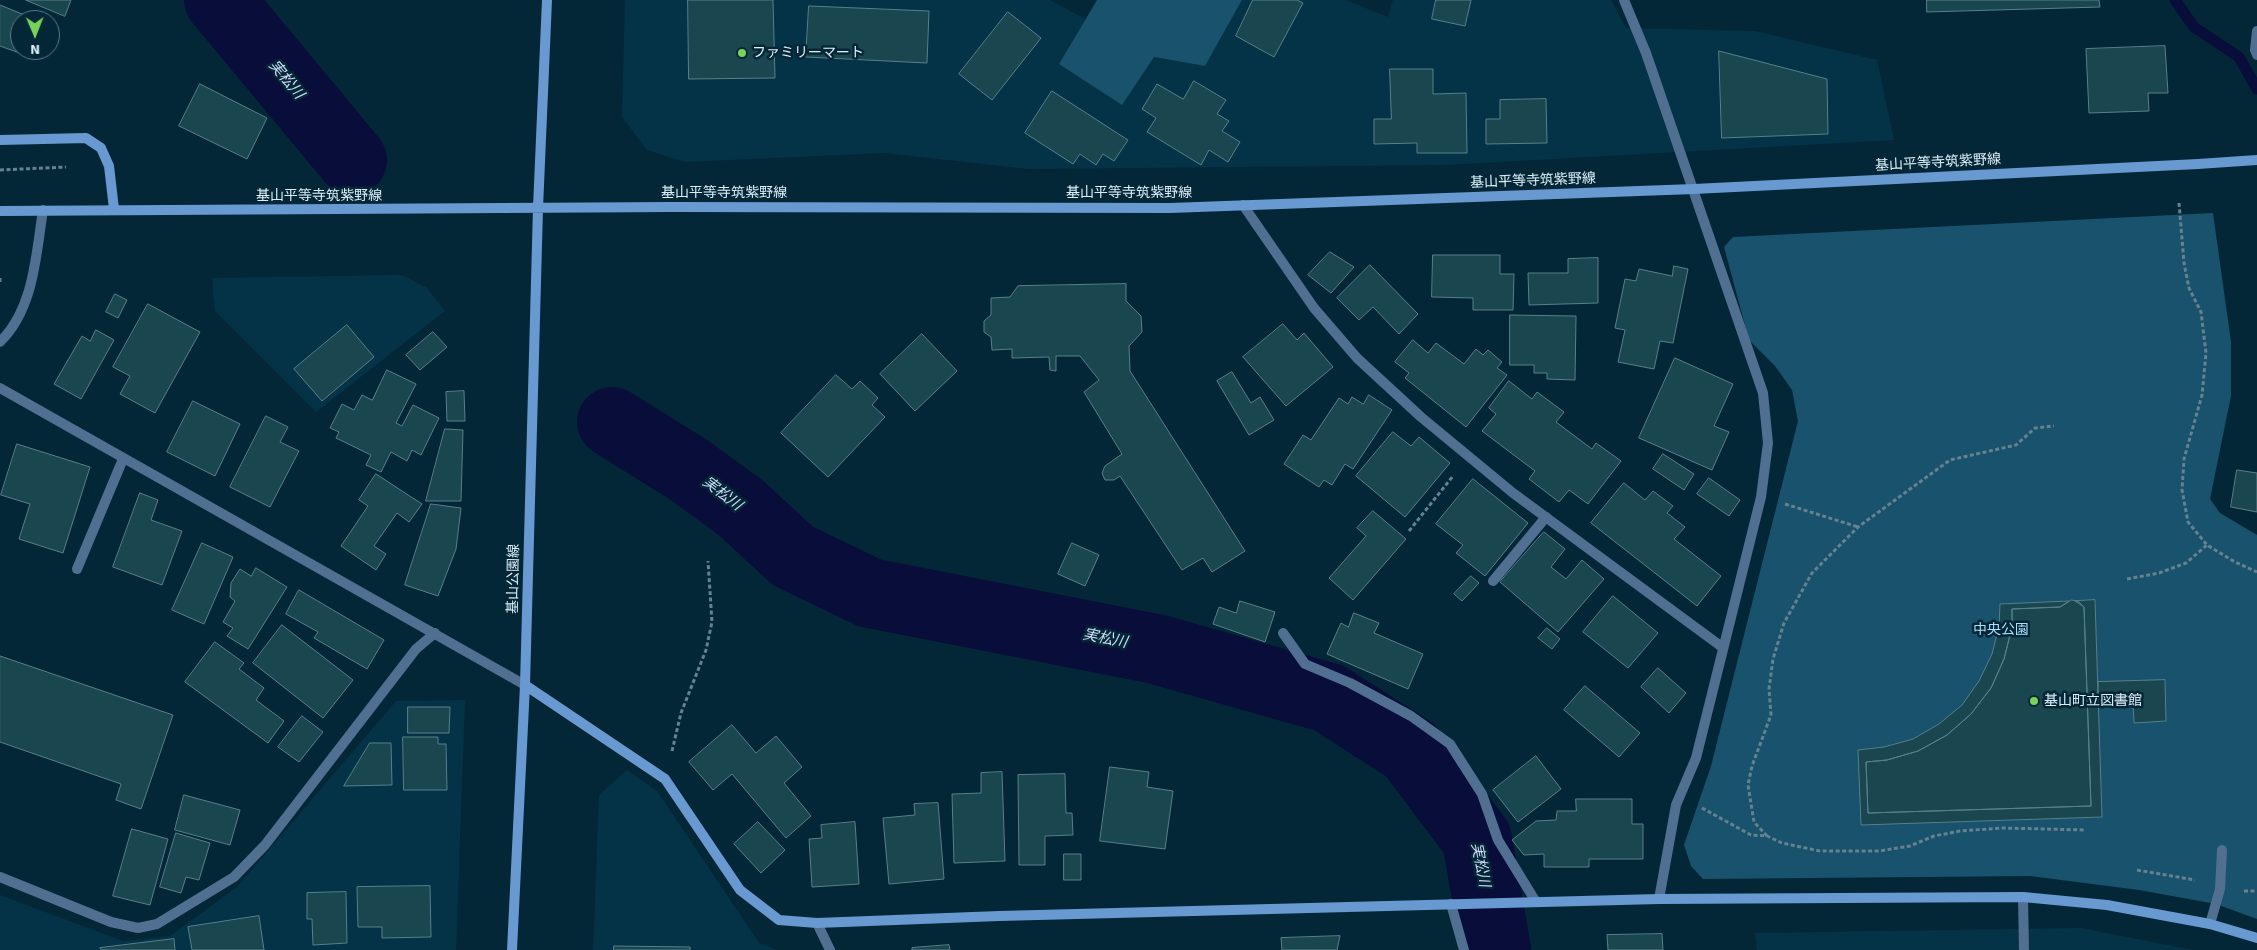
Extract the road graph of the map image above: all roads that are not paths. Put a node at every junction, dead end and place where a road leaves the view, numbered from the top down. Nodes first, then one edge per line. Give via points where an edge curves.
1 (547, 0) edge
2 (1624, 0) edge
3 (2257, 30) edge
4 (2257, 55) edge
5 (0, 140) edge
6 (2257, 160) edge
7 (1694, 189) junction
8 (1243, 205) junction
9 (538, 208) junction
10 (114, 209) junction
11 (43, 210) junction
12 (0, 211) edge
13 (0, 342) edge
14 (0, 388) edge
15 (123, 459) junction
16 (1546, 517) junction
17 (77, 569) dead end
18 (1493, 581) dead end
19 (1283, 633) dead end
20 (435, 634) junction
21 (1722, 647) junction
22 (525, 685) junction
23 (2222, 850) dead end
24 (0, 877) edge
25 (2023, 897) junction
26 (1659, 899) junction
27 (1536, 902) junction
28 (1451, 904) junction
29 (817, 923) junction
30 (2210, 924) junction
31 (2257, 938) edge
32 (512, 950) edge
33 (830, 950) edge
34 (1464, 950) edge
35 (2024, 950) edge

1 - 9 main road, 基山公園線
2 - 7 street
3 - 4 street via 2254,50
5 - 10 main road via 86,138 101,148 108,166
6 - 7 main road, 基山平等寺筑紫野線
7 - 8 main road, 基山平等寺筑紫野線
7 - 21 street via 1763,393 1768,443 1761,497
8 - 9 main road, 基山平等寺筑紫野線 via 1170,208
8 - 16 street via 1314,308 1357,358 1421,417
9 - 10 main road, 基山平等寺筑紫野線
9 - 22 main road, 基山公園線
10 - 11 main road, 基山平等寺筑紫野線
11 - 12 main road, 基山平等寺筑紫野線
11 - 13 street via 32,281 13,329
14 - 15 street
15 - 17 street
15 - 20 street
16 - 18 street
16 - 21 street
19 - 27 street via 1305,664 1350,683 1411,716 1450,744 1482,794 1498,840
20 - 22 street
20 - 24 street via 416,649 265,845 234,877 157,924 138,928 111,922
21 - 26 street via 1696,758 1676,805
22 - 29 main road via 665,779 740,890 779,920
22 - 32 main road, 基山公園線
23 - 30 street via 2220,889
25 - 26 main road
25 - 30 main road via 2107,905
25 - 35 street
26 - 27 main road
27 - 28 main road
28 - 29 main road
28 - 34 street
29 - 33 street
30 - 31 main road

